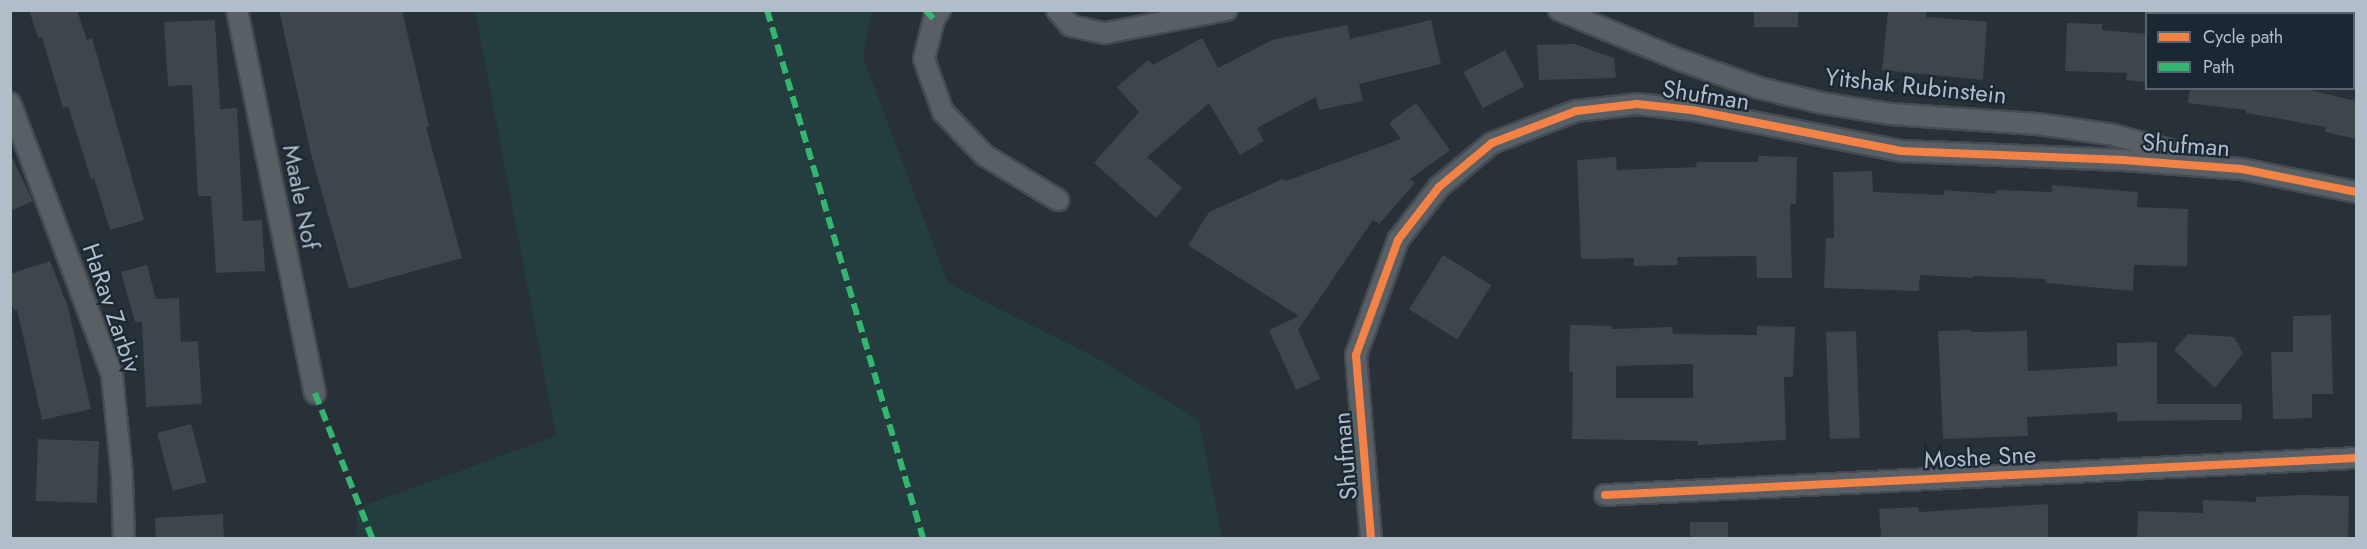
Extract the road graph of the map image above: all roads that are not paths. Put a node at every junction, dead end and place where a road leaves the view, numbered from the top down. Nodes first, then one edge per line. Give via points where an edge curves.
1 (237, 10) edge
2 (940, 10) edge
3 (1057, 10) edge
4 (1227, 10) edge
5 (1559, 10) edge
6 (10, 103) edge
7 (2109, 134) junction
8 (2123, 160) junction
9 (2242, 169) junction
10 (2356, 192) edge
11 (1058, 200) dead end
12 (315, 393) dead end
13 (2356, 458) edge
14 (1605, 495) dead end
15 (124, 538) edge
16 (1371, 538) edge

1 - 12 street, Maale Nof
2 - 11 street via 924,59 943,112 984,155
3 - 4 street via 1071,26 1105,33
5 - 7 street, Yitshak Rubinstein via 1759,88 1822,103 1891,114 2037,124
6 - 15 street, HaRav Zarbiv via 112,375
7 - 8 street
7 - 9 street, Yitshak Rubinstein
8 - 9 street, Shufman
8 - 16 street, Shufman via 1901,151 1692,110 1637,104 1576,111 1492,143 1439,187 1398,240 1356,355
9 - 10 street, Shufman
13 - 14 street, Moshe Sne

